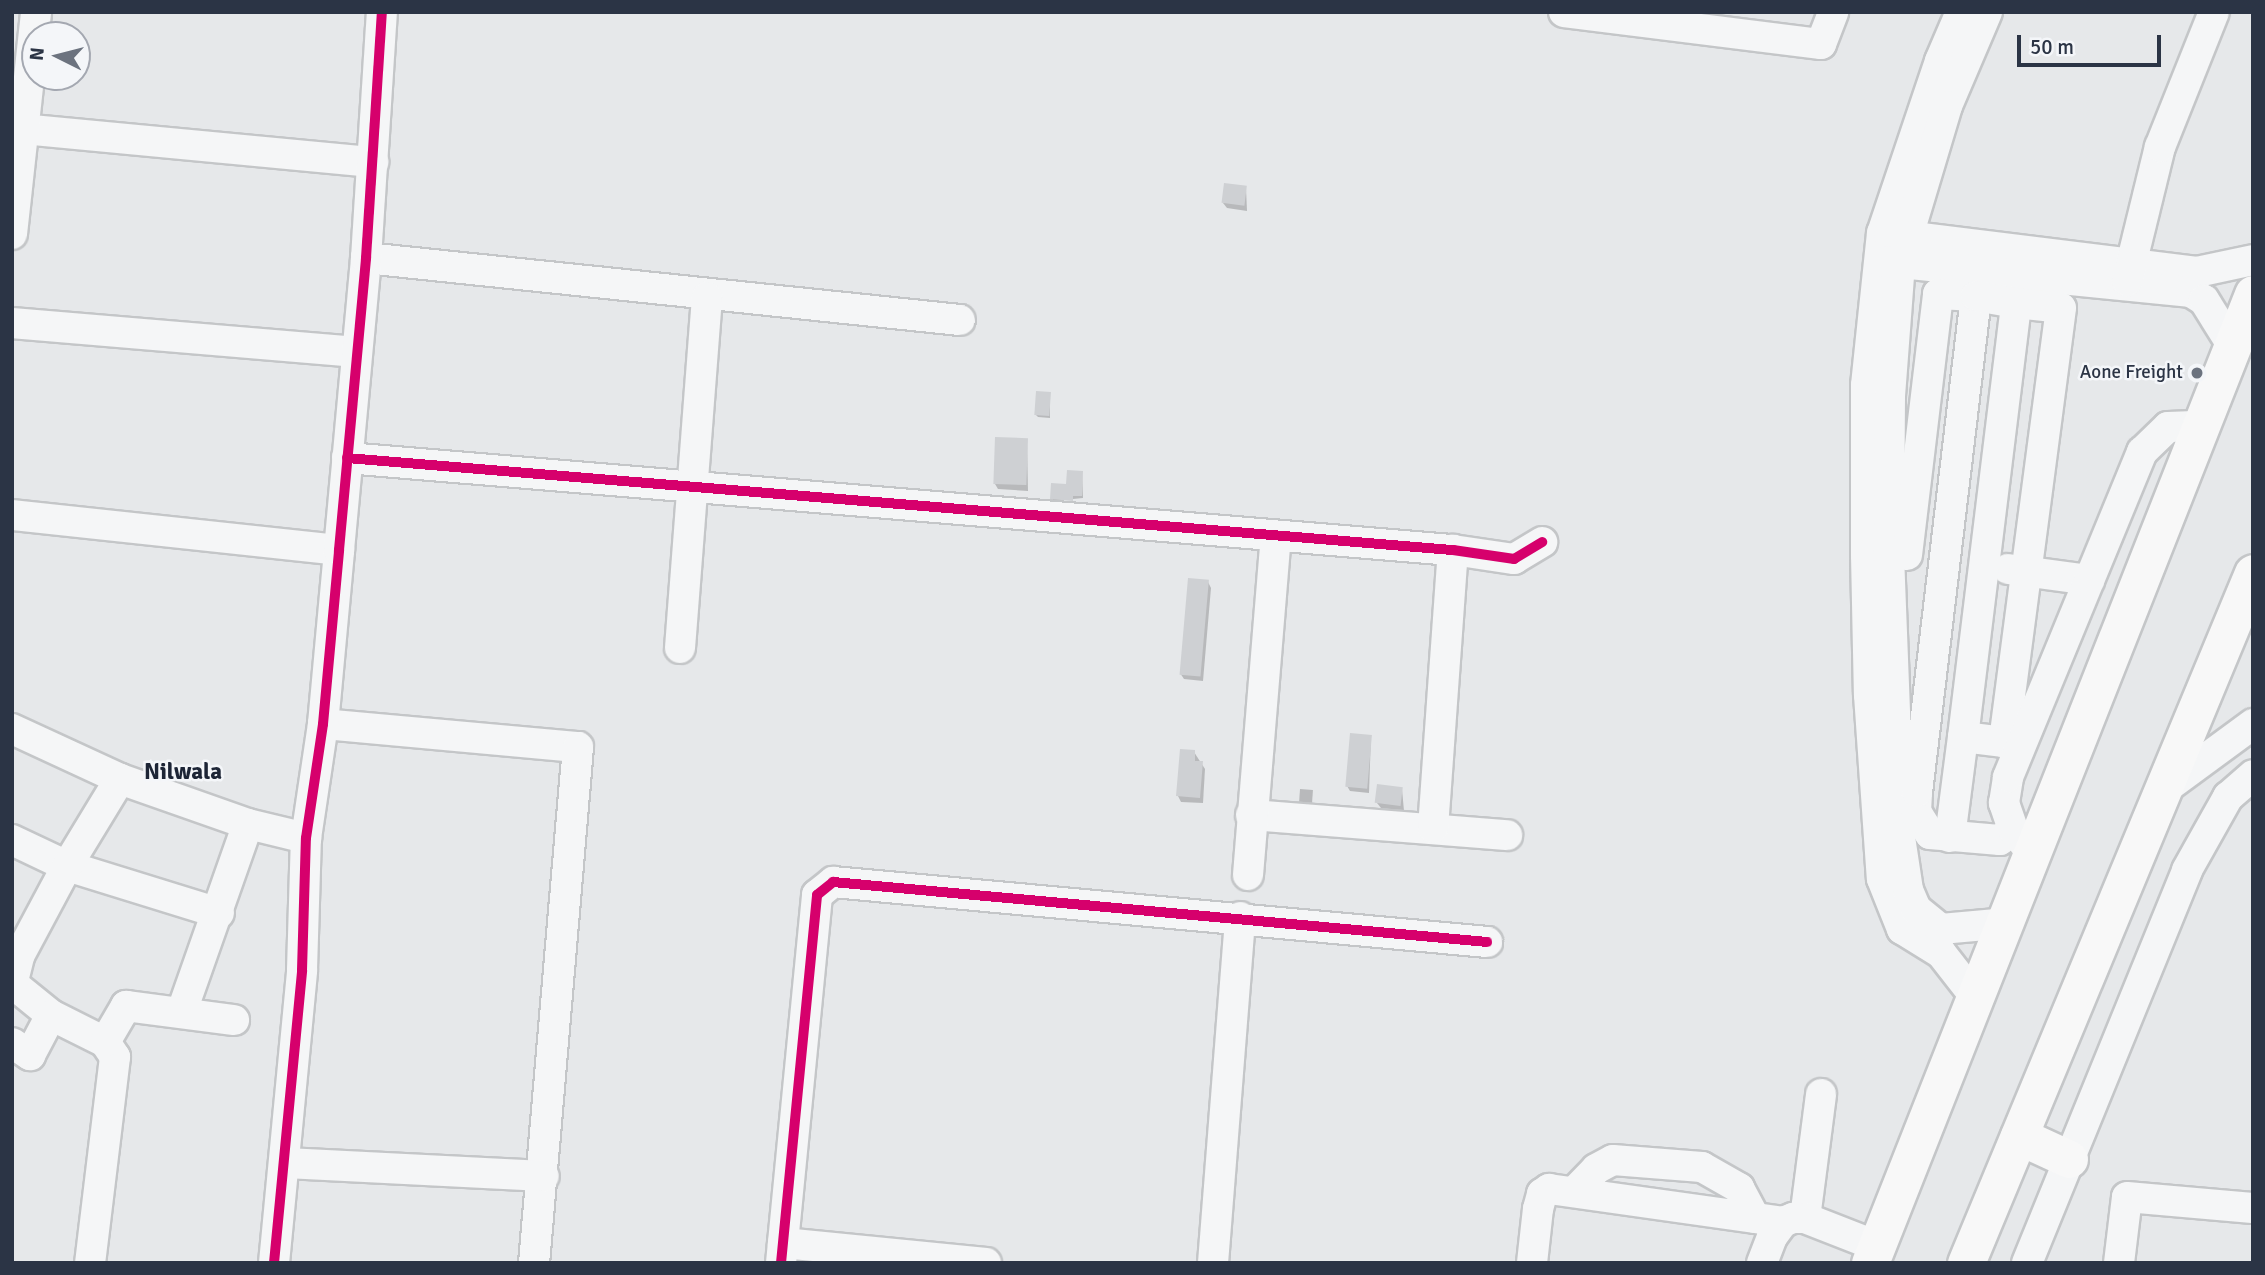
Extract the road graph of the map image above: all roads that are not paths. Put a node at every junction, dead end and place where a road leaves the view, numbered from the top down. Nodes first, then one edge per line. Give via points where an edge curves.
1 (382, 12) edge
2 (1833, 12) edge
3 (1961, 12) edge
4 (1987, 12) edge
5 (1574, 13) edge
6 (2208, 13) edge
7 (1716, 22) edge
8 (21, 87) edge
9 (17, 129) edge
10 (373, 162) junction
11 (12, 234) edge
12 (1891, 248) junction
13 (366, 258) junction
14 (2253, 260) edge
15 (2118, 272) junction
16 (2253, 294) edge
17 (1976, 296) junction
18 (707, 297) junction
19 (2017, 303) junction
20 (960, 320) dead end
21 (12, 323) edge
22 (2232, 345) junction
23 (357, 352) junction
24 (2201, 426) junction
25 (347, 458) junction
26 (690, 488) junction
27 (12, 515) edge
28 (1276, 536) junction
29 (1542, 542) dead end
30 (339, 550) junction
31 (1453, 550) junction
32 (1898, 555) junction
33 (1946, 560) junction
34 (1984, 565) junction
35 (2026, 572) junction
36 (2253, 573) edge
37 (2089, 580) junction
38 (680, 648) dead end
39 (323, 724) junction
40 (2253, 724) edge
41 (12, 729) edge
42 (1963, 737) junction
43 (2011, 746) junction
44 (2253, 775) edge
45 (120, 779) junction
46 (2166, 788) junction
47 (1251, 815) junction
48 (248, 824) junction
49 (1433, 828) junction
50 (1507, 835) dead end
51 (1940, 835) junction
52 (1900, 837) junction
53 (306, 838) junction
54 (12, 840) edge
55 (2023, 842) junction
56 (66, 866) junction
57 (1248, 874) dead end
58 (219, 913) junction
59 (1240, 918) junction
60 (2008, 923) junction
61 (1487, 942) dead end
62 (13, 984) edge
63 (1977, 999) junction
64 (182, 1012) junction
65 (51, 1015) junction
66 (234, 1020) dead end
67 (105, 1042) junction
68 (12, 1043) edge
69 (1821, 1094) dead end
70 (2019, 1136) junction
71 (2069, 1159) junction
72 (286, 1163) junction
73 (544, 1176) junction
74 (1576, 1191) junction
75 (2253, 1208) edge
76 (1781, 1219) junction
77 (782, 1253) edge
78 (1874, 1255) edge
79 (90, 1263) edge
80 (274, 1263) edge
81 (534, 1263) edge
82 (986, 1263) edge
83 (1213, 1263) edge
84 (1532, 1263) edge
85 (1762, 1263) edge
86 (1966, 1263) edge
87 (2027, 1263) edge
88 (2119, 1263) edge

1 - 10 street
2 - 7 street via 1821,44
3 - 12 street via 1940,61
4 - 12 street
5 - 7 street
6 - 15 street
8 - 9 street
9 - 10 street
9 - 11 street
10 - 13 street
12 - 15 street
12 - 32 street via 1890,396
12 - 63 street via 1866,385 1869,695 1882,879 1902,929 1941,953
13 - 18 street
13 - 23 street
14 - 15 street via 2197,272
15 - 22 street via 2191,292 2204,300
16 - 22 main road
17 - 19 street
17 - 32 street via 1938,294
17 - 33 street
18 - 20 street
18 - 26 street
19 - 34 street
19 - 35 street via 2061,308
21 - 23 street
22 - 24 main road
23 - 25 street
24 - 37 street via 2168,427 2142,452
24 - 55 main road
25 - 26 street
25 - 30 street
26 - 28 street
26 - 38 street
27 - 30 street
28 - 31 street
28 - 47 street
29 - 31 street via 1514,559
30 - 39 street
31 - 49 street
32 - 33 street
32 - 52 street
33 - 34 street
33 - 51 street via 1916,811
34 - 35 street
34 - 42 street
35 - 37 street
35 - 43 street
36 - 46 main road
37 - 43 street
39 - 53 street
39 - 73 street via 578,747
40 - 46 street
41 - 45 street
42 - 43 street
42 - 51 street
43 - 55 street via 2004,803
44 - 71 street via 2228,797 2187,870
45 - 48 street
45 - 56 street
46 - 70 main road
47 - 49 street
47 - 57 street
48 - 53 street
48 - 58 street
49 - 50 street
51 - 52 street
51 - 55 street
52 - 60 street via 1908,890 1928,922 1953,931
53 - 72 street via 302,970
54 - 56 street
55 - 60 main road
56 - 58 street
56 - 62 street via 19,956
58 - 64 street
59 - 61 street
59 - 77 street via 832,882 822,887 817,895
59 - 83 street
60 - 63 main road
62 - 65 street
63 - 78 main road
64 - 66 street
64 - 67 street via 126,1006
65 - 67 street
65 - 68 street via 30,1055
67 - 79 street via 115,1057
69 - 76 street
70 - 71 main road
70 - 86 main road
71 - 87 street
72 - 73 street
72 - 80 street
73 - 81 street
74 - 76 street
74 - 76 street via 1596,1169 1613,1160 1702,1167
74 - 84 street via 1559,1188 1542,1194
75 - 88 street via 2127,1197
76 - 78 street
76 - 85 street
77 - 82 street

